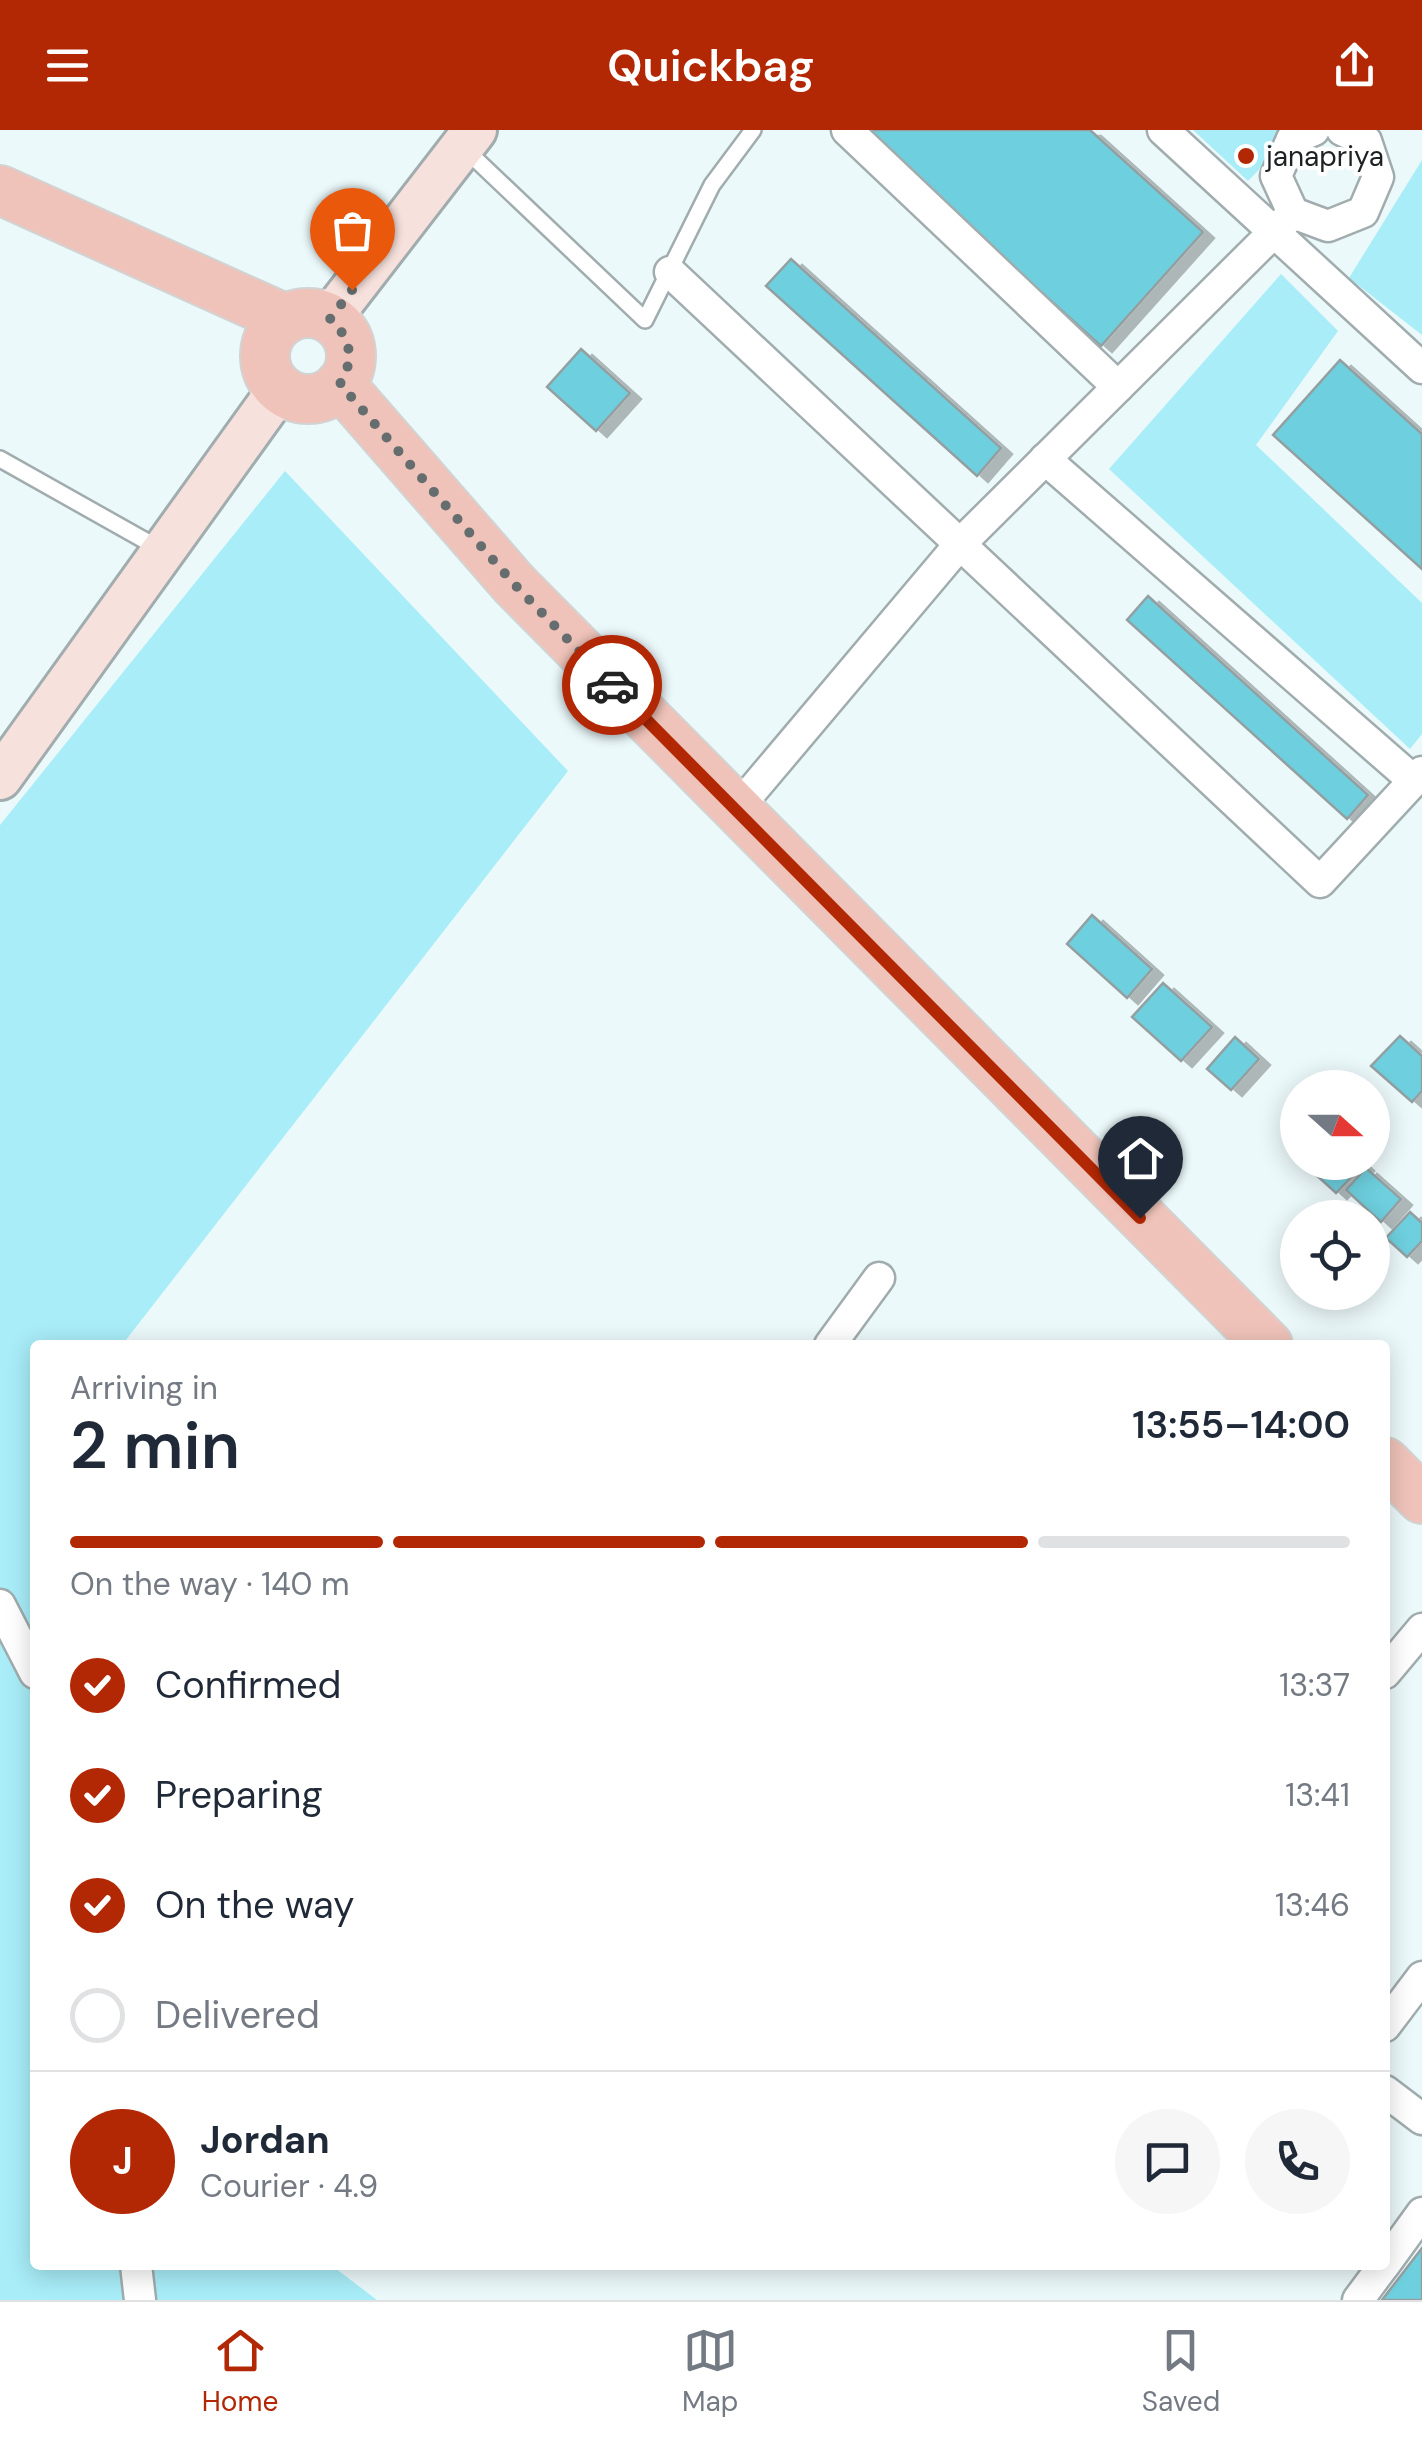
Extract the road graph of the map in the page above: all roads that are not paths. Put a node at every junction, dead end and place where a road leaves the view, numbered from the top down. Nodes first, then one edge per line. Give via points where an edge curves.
1 (753, 130) edge
2 (846, 130) edge
3 (1162, 130) edge
4 (1314, 130) edge
5 (1361, 134) edge
6 (466, 135) edge
7 (0, 190) edge
8 (1284, 223) junction
9 (0, 224) edge
10 (670, 272) junction
11 (295, 325) junction
12 (1422, 368) edge
13 (340, 384) junction
14 (1118, 387) junction
15 (279, 390) junction
16 (0, 459) edge
17 (1045, 459) junction
18 (960, 544) junction
19 (163, 551) junction
20 (1418, 777) edge
21 (0, 778) edge
22 (736, 812) junction
23 (879, 1278) dead end
24 (834, 1340) edge
25 (1263, 1340) edge
26 (1390, 1467) edge
27 (1422, 1500) edge
28 (0, 1605) edge
29 (1422, 1629) edge
30 (30, 1663) edge
31 (1390, 1666) edge
32 (1422, 1977) edge
33 (1390, 2019) edge
34 (1390, 2094) edge
35 (1422, 2119) edge
36 (1422, 2213) edge
37 (1390, 2256) edge
38 (137, 2270) edge
39 (1380, 2270) edge
40 (140, 2300) edge
41 (1358, 2300) edge

1 - 10 lane via 712,185
2 - 14 street
3 - 8 street
4 - 8 street via 1292,138 1276,176
5 - 8 street via 1378,177 1363,212 1328,226
6 - 10 lane via 645,320
6 - 11 main road
7 - 11 main road
8 - 12 street
8 - 14 street
9 - 11 main road
10 - 18 street
11 - 13 main road via 348,342 351,356
11 - 15 main road via 267,371
13 - 15 main road via 314,399
13 - 22 main road via 514,584
14 - 17 street
15 - 19 main road
16 - 19 lane
17 - 18 street
17 - 20 street
18 - 20 street via 1320,882
18 - 22 street
19 - 21 main road
22 - 25 main road
23 - 24 street
26 - 27 main road
28 - 30 street
29 - 31 street
32 - 33 street
34 - 35 street
36 - 37 street
38 - 40 street
39 - 41 street

